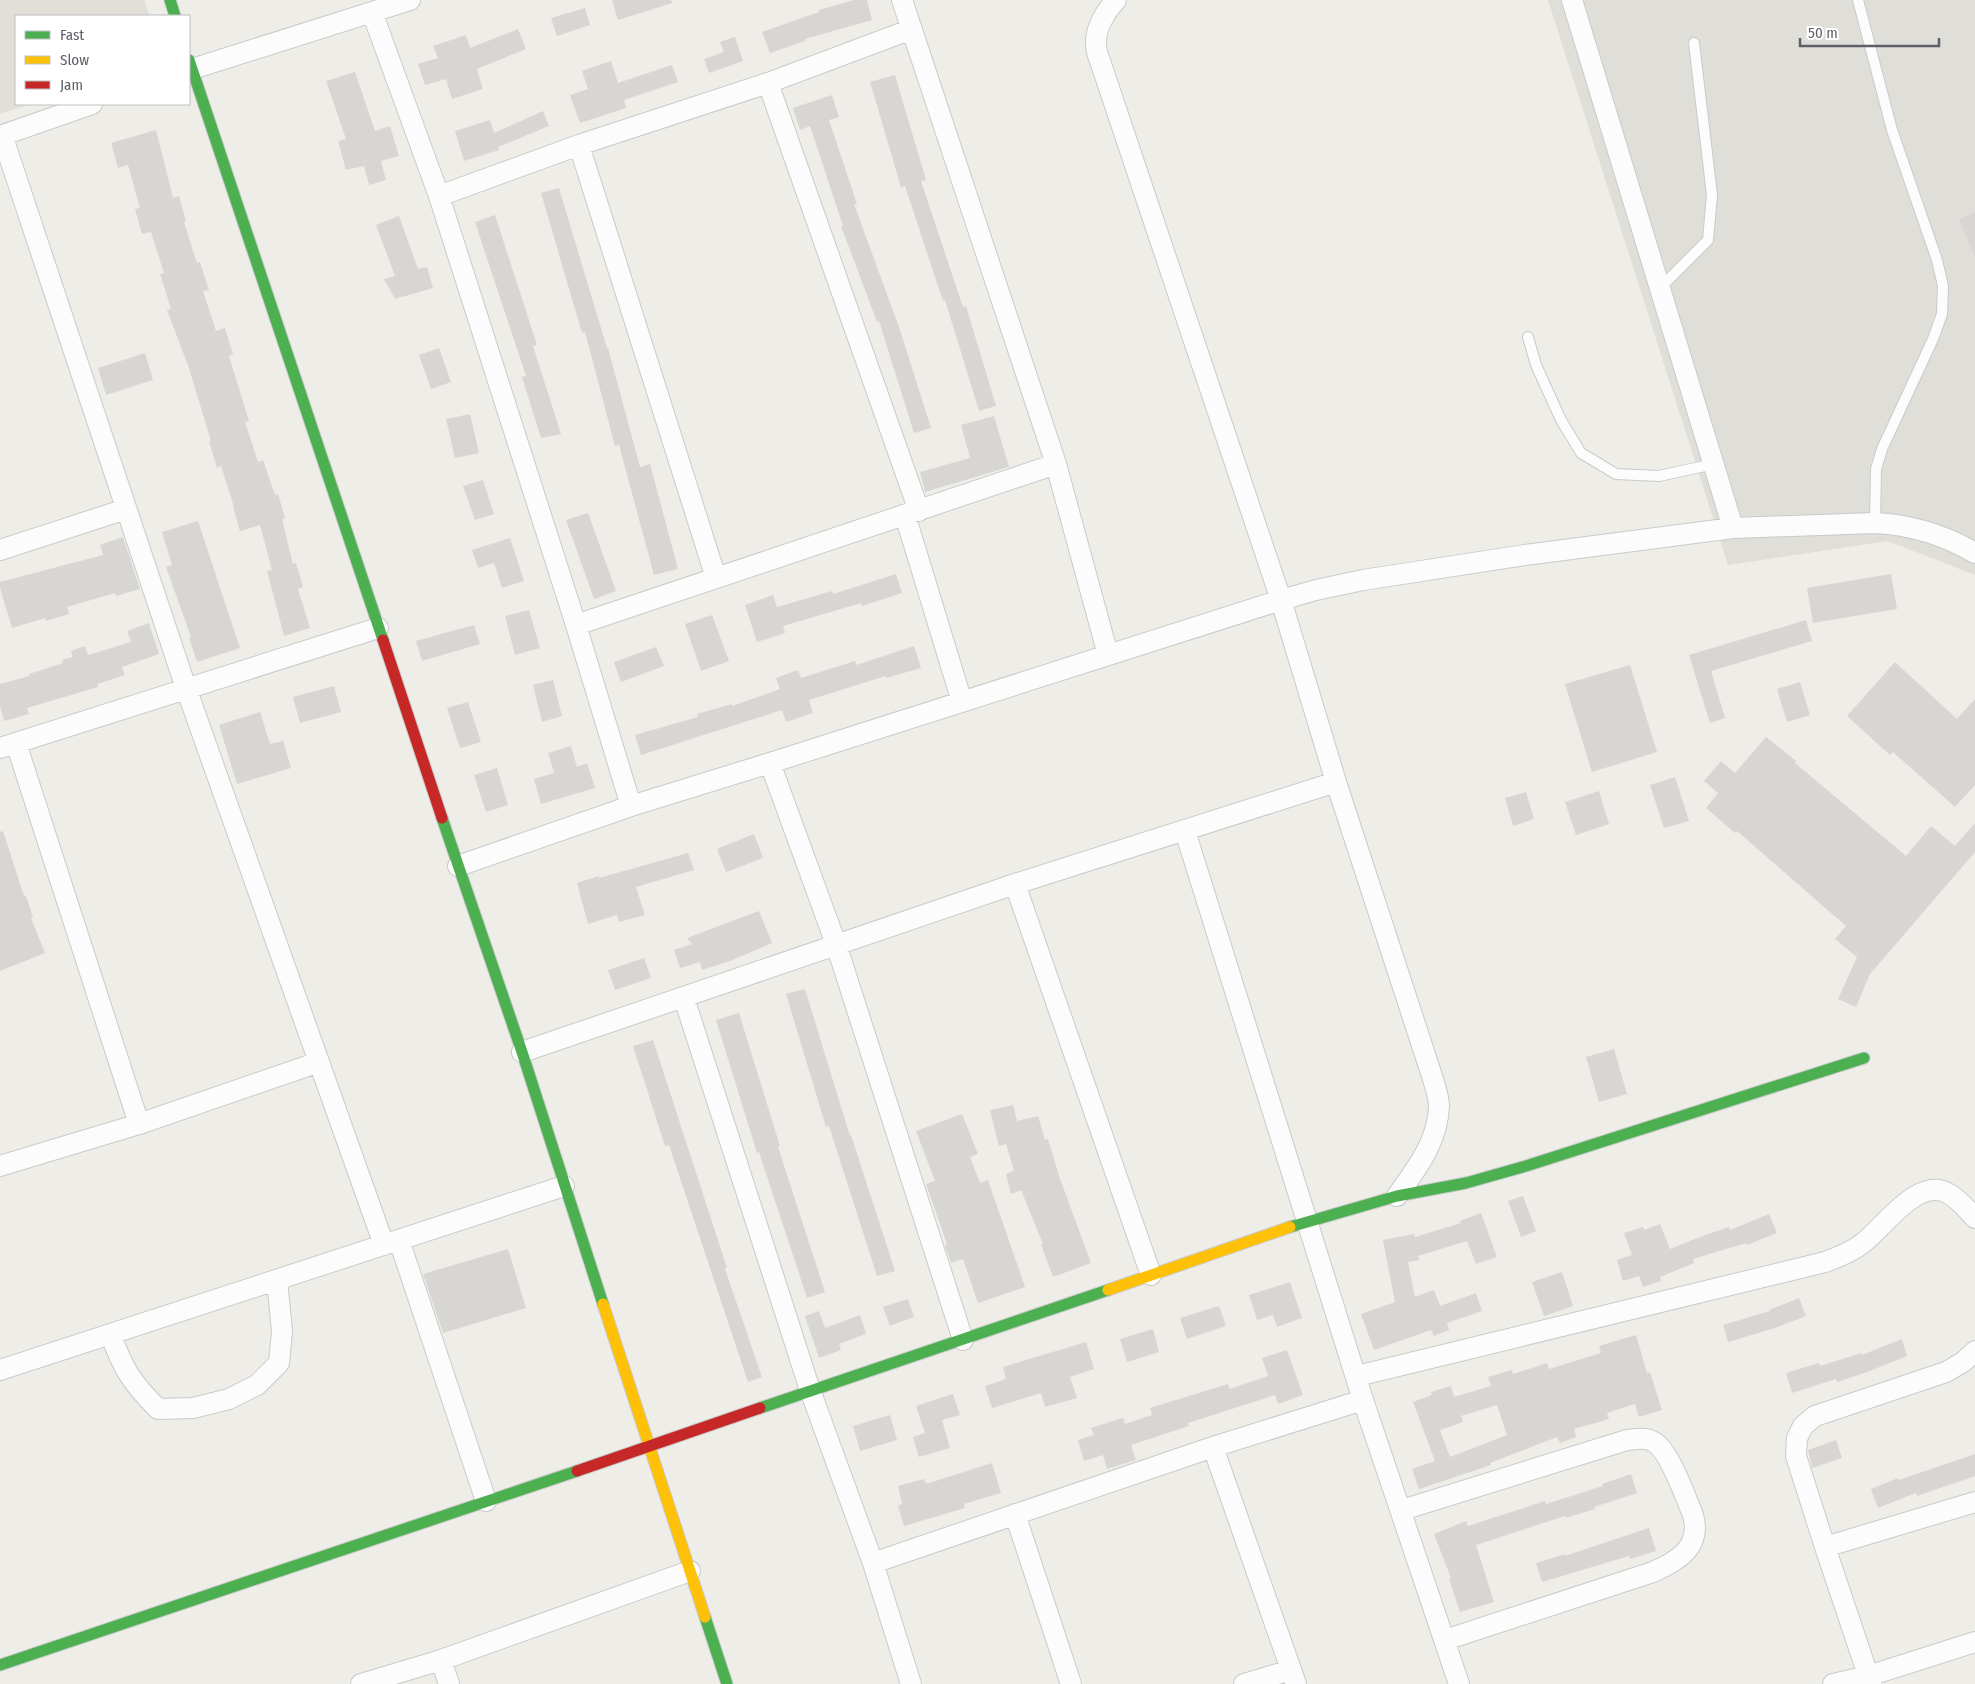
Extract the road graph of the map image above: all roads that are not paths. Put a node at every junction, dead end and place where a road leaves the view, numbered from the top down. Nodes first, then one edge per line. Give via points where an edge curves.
1 (170, 0) edge
2 (410, 0) edge
3 (902, 0) edge
4 (1116, 0) edge
5 (1572, 0) edge
6 (1858, 0) edge
7 (372, 12) junction
8 (175, 15) edge
9 (912, 29) junction
10 (1694, 43) dead end
11 (190, 66) edge
12 (768, 83) junction
13 (89, 105) edge
14 (1, 136) edge
15 (579, 145) junction
16 (439, 196) junction
17 (1660, 288) junction
18 (1528, 338) dead end
19 (1056, 464) junction
20 (1714, 464) junction
21 (126, 509) junction
22 (912, 513) junction
23 (1875, 523) junction
24 (1733, 528) junction
25 (0, 550) edge
26 (1975, 553) edge
27 (716, 578) junction
28 (1281, 600) junction
29 (576, 626) junction
30 (378, 628) junction
31 (1108, 655) junction
32 (186, 688) junction
33 (962, 702) junction
34 (8, 746) edge
35 (770, 763) junction
36 (1336, 782) junction
37 (631, 806) junction
38 (1185, 831) junction
39 (458, 866) junction
40 (1015, 884) junction
41 (836, 944) junction
42 (684, 998) junction
43 (522, 1052) junction
44 (1864, 1058) dead end
45 (319, 1062) junction
46 (139, 1124) junction
47 (0, 1166) edge
48 (564, 1186) junction
49 (1398, 1196) junction
50 (1975, 1218) edge
51 (1308, 1222) junction
52 (392, 1243) junction
53 (1151, 1275) junction
54 (277, 1280) junction
55 (111, 1335) junction
56 (963, 1340) junction
57 (1975, 1351) edge
58 (0, 1370) edge
59 (1357, 1376) junction
60 (810, 1390) junction
61 (1363, 1400) junction
62 (649, 1447) junction
63 (1213, 1447) junction
64 (486, 1500) junction
65 (1975, 1502) edge
66 (1402, 1510) junction
67 (1015, 1514) junction
68 (1825, 1547) junction
69 (873, 1562) junction
70 (690, 1571) junction
71 (1445, 1640) junction
72 (1975, 1642) edge
73 (441, 1660) junction
74 (0, 1665) edge
75 (1293, 1677) edge
76 (1870, 1680) edge
77 (361, 1684) edge
78 (449, 1684) edge
79 (727, 1684) edge
80 (911, 1684) edge
81 (1071, 1684) edge
82 (1244, 1684) edge
83 (1460, 1684) edge
84 (1833, 1684) edge

1 - 8 street
2 - 7 street
3 - 9 street
4 - 28 street via 1105,12 1099,30 1096,44 1100,61
5 - 17 street
6 - 23 lane via 1892,130 1938,260 1943,286 1942,314 1876,469
7 - 11 street
7 - 16 street
9 - 12 street
9 - 19 street
10 - 17 lane via 1712,195 1708,240
11 - 30 street
12 - 15 street
12 - 22 street
13 - 14 street
14 - 21 street
15 - 16 street
15 - 27 street
16 - 29 street
17 - 20 street
18 - 20 lane via 1536,365 1561,420 1581,453 1616,474 1659,476
19 - 22 street
19 - 31 street
20 - 24 street
21 - 25 street
21 - 32 street
22 - 27 street
22 - 33 street
23 - 24 street
23 - 26 street via 1916,527 1953,540
24 - 28 street via 1419,571 1363,580
27 - 29 street
28 - 31 street
28 - 36 street
29 - 37 street
30 - 32 street
30 - 39 street
31 - 33 street
32 - 34 street
32 - 45 street
33 - 35 street
34 - 46 street
35 - 37 street
35 - 41 street
36 - 38 street
36 - 49 street via 1434,1079 1439,1104 1436,1130 1426,1153
37 - 39 street
38 - 40 street
38 - 51 street
39 - 43 street
40 - 41 street
40 - 53 street
41 - 42 street
41 - 56 street
42 - 43 street
42 - 60 street
43 - 48 street
44 - 49 street via 1526,1166 1466,1183
45 - 46 street
45 - 52 street
46 - 47 street
48 - 52 street
48 - 62 street
49 - 51 street
50 - 59 street via 1948,1193 1933,1190 1917,1194 1864,1243 1825,1262
51 - 53 street
51 - 59 street
52 - 54 street
52 - 64 street
53 - 56 street
54 - 55 street
54 - 55 street via 282,1331 278,1363 257,1385 229,1399 193,1408 158,1409 138,1389 120,1363
55 - 58 street
56 - 60 street
57 - 68 street via 1946,1372 1815,1416 1804,1426 1797,1438 1796,1456
59 - 61 street
60 - 62 street
60 - 69 street
61 - 63 street
61 - 66 street
62 - 64 street
62 - 70 street
63 - 67 street
63 - 75 street
64 - 74 street
65 - 68 street
66 - 71 street
66 - 71 street via 1627,1440 1643,1438 1656,1442 1665,1451 1693,1515 1695,1536 1675,1562
67 - 69 street
67 - 81 street
68 - 76 street
69 - 80 street
70 - 73 street
70 - 79 street
71 - 83 street
72 - 76 street
73 - 77 street
73 - 78 street
75 - 82 street
76 - 84 street

